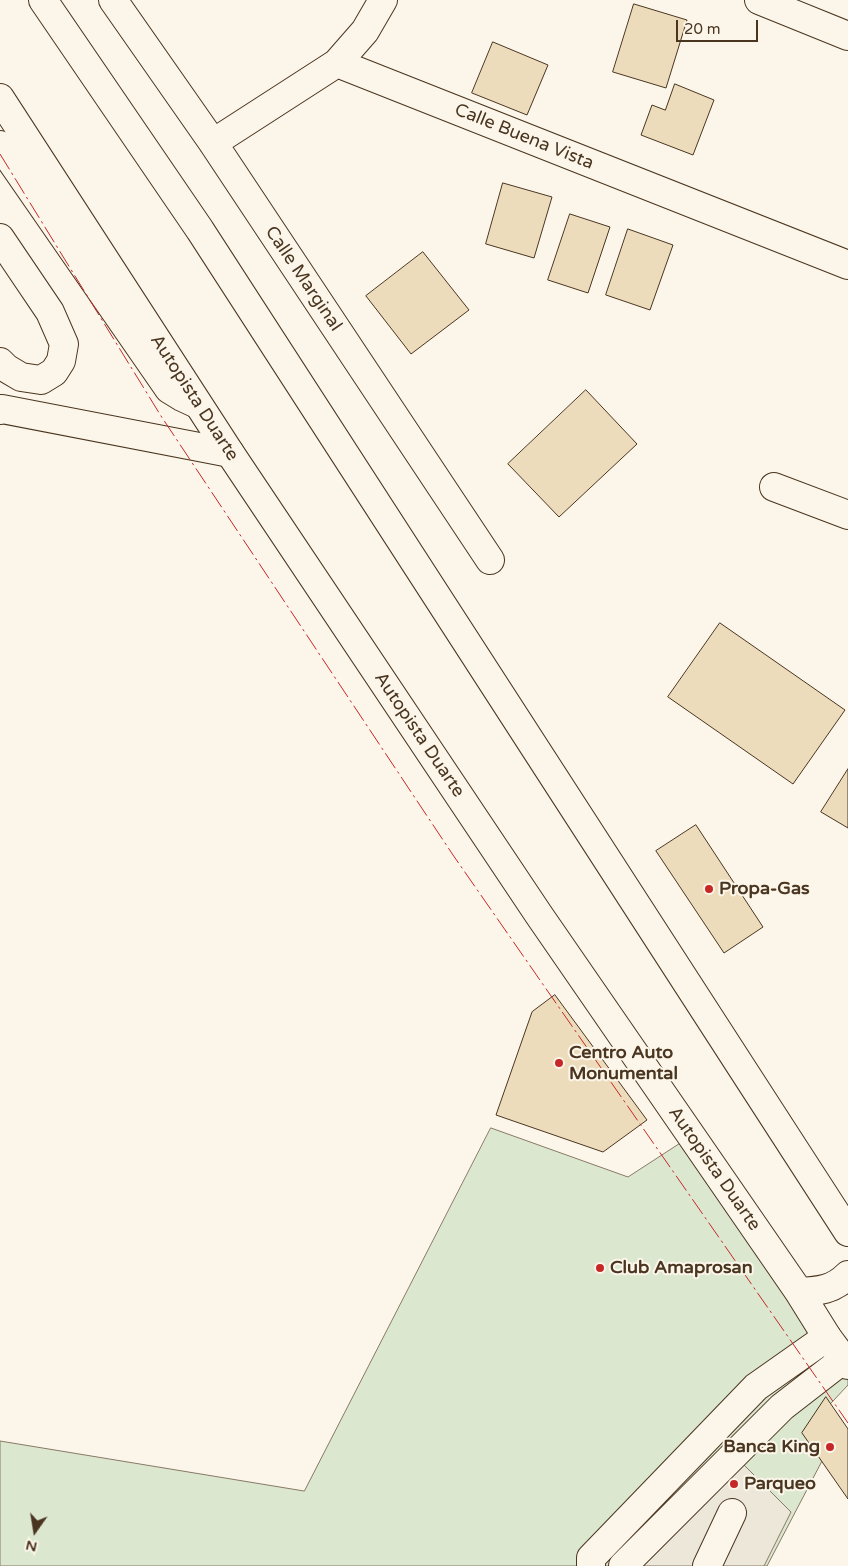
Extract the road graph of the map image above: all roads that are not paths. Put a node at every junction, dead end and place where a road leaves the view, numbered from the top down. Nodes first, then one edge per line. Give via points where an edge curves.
1 (43, 0) edge
2 (113, 0) edge
3 (383, 0) edge
4 (759, 0) edge
5 (848, 36) edge
6 (337, 63) junction
7 (0, 98) edge
8 (213, 143) junction
9 (0, 145) edge
10 (0, 238) edge
11 (848, 265) edge
12 (0, 362) edge
13 (197, 404) junction
14 (0, 410) edge
15 (230, 453) junction
16 (774, 487) dead end
17 (848, 515) edge
18 (490, 560) dead end
19 (848, 1232) edge
20 (848, 1275) edge
21 (799, 1292) junction
22 (837, 1332) edge
23 (846, 1362) edge
24 (732, 1513) dead end
25 (591, 1562) edge
26 (623, 1566) edge
27 (707, 1566) edge

1 - 19 main road via 211,246
2 - 8 main road, Calle Marginal
3 - 6 main road via 365,32
4 - 5 main road
6 - 8 main road
6 - 11 main road, Calle Buena Vista
7 - 13 main road, Autopista Duarte
8 - 18 main road, Calle Marginal
9 - 13 main road via 169,389
10 - 12 main road via 50,312 64,344 61,362 54,372 41,380 21,377
13 - 15 main road, Autopista Duarte
14 - 15 main road
15 - 21 main road, Autopista Duarte via 534,907
16 - 17 main road
20 - 21 main road via 840,1283 821,1291
21 - 22 main road, Autopista Duarte
22 - 23 main road, Autopista Duarte
22 - 25 main road via 756,1387
23 - 26 main road via 782,1407
24 - 27 main road

